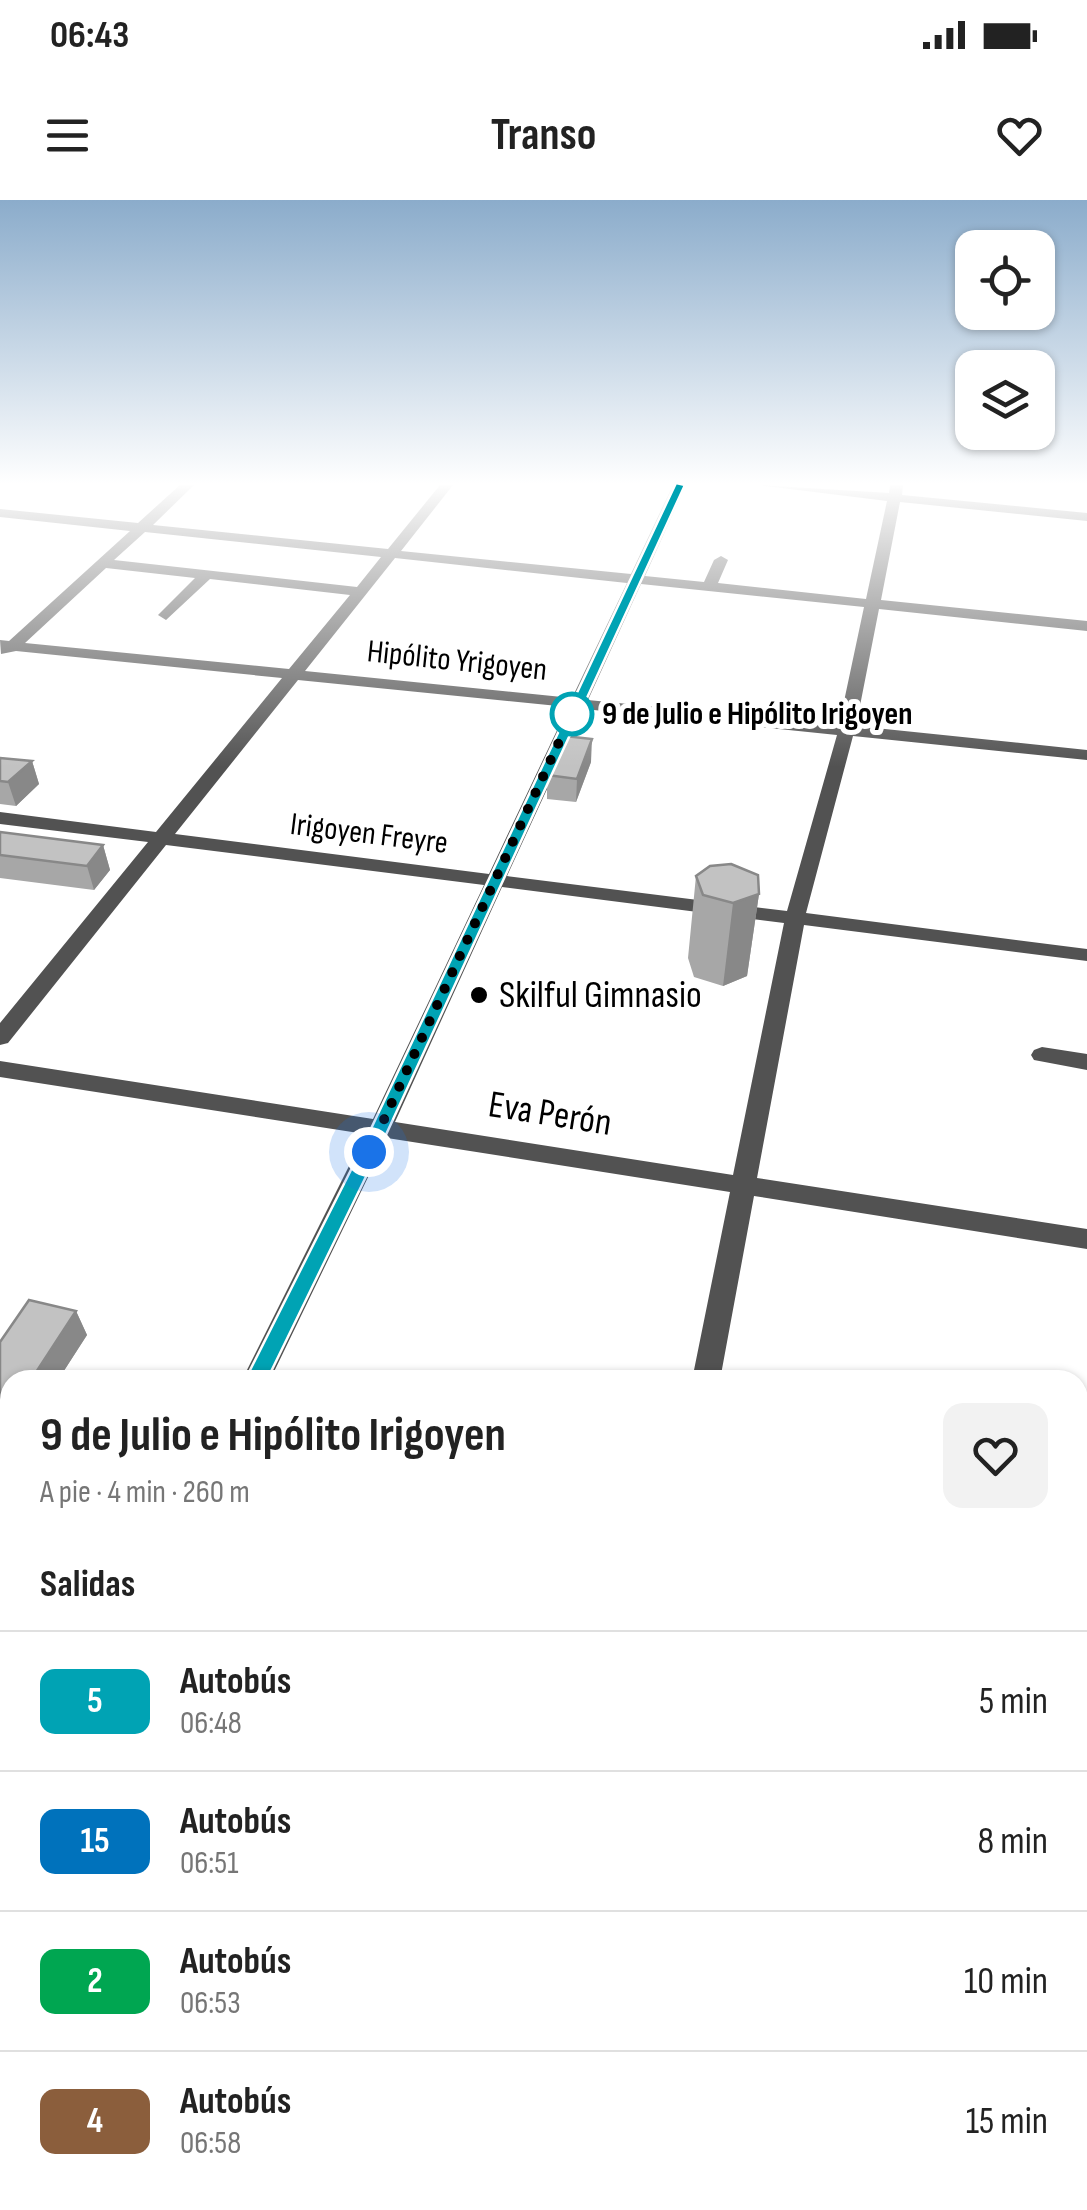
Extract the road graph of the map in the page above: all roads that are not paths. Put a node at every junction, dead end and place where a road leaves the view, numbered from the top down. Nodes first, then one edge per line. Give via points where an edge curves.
1 (634, 578) edge
2 (85, 579) edge
3 (202, 579) edge
4 (232, 579) edge
5 (372, 579) edge
6 (642, 579) edge
7 (713, 579) edge
8 (875, 579) edge
9 (710, 586) junction
10 (362, 592) junction
11 (870, 603) junction
12 (166, 614) dead end
13 (1087, 626) edge
14 (4, 650) edge
15 (295, 675) junction
16 (577, 703) junction
17 (846, 732) junction
18 (1087, 755) edge
19 (0, 818) edge
20 (160, 838) junction
21 (496, 880) junction
22 (796, 918) junction
23 (1087, 954) edge
24 (0, 1038) edge
25 (1042, 1055) dead end
26 (1087, 1062) edge
27 (0, 1069) edge
28 (380, 1126) junction
29 (743, 1182) junction
30 (1087, 1239) edge
31 (261, 1370) edge
32 (708, 1370) edge

1 - 16 street
2 - 14 street
3 - 12 street
4 - 10 street
5 - 10 street
6 - 9 street
7 - 9 street
8 - 11 street
9 - 11 street
10 - 15 street
11 - 13 street
11 - 17 street
14 - 15 street, Hipólito Yrigoyen
15 - 16 street, Hipólito Yrigoyen
15 - 20 street
16 - 17 street, Hipólito Yrigoyen
16 - 21 street
17 - 18 street, Hipólito Yrigoyen
17 - 22 street
19 - 20 street, Irigoyen Freyre
20 - 21 street, Irigoyen Freyre
20 - 24 street
21 - 22 street, Irigoyen Freyre
21 - 28 street
22 - 23 street, Irigoyen Freyre
22 - 29 street
25 - 26 street
27 - 28 street, Eva Perón
28 - 29 street, Eva Perón
28 - 31 street
29 - 30 street, Eva Perón
29 - 32 street

